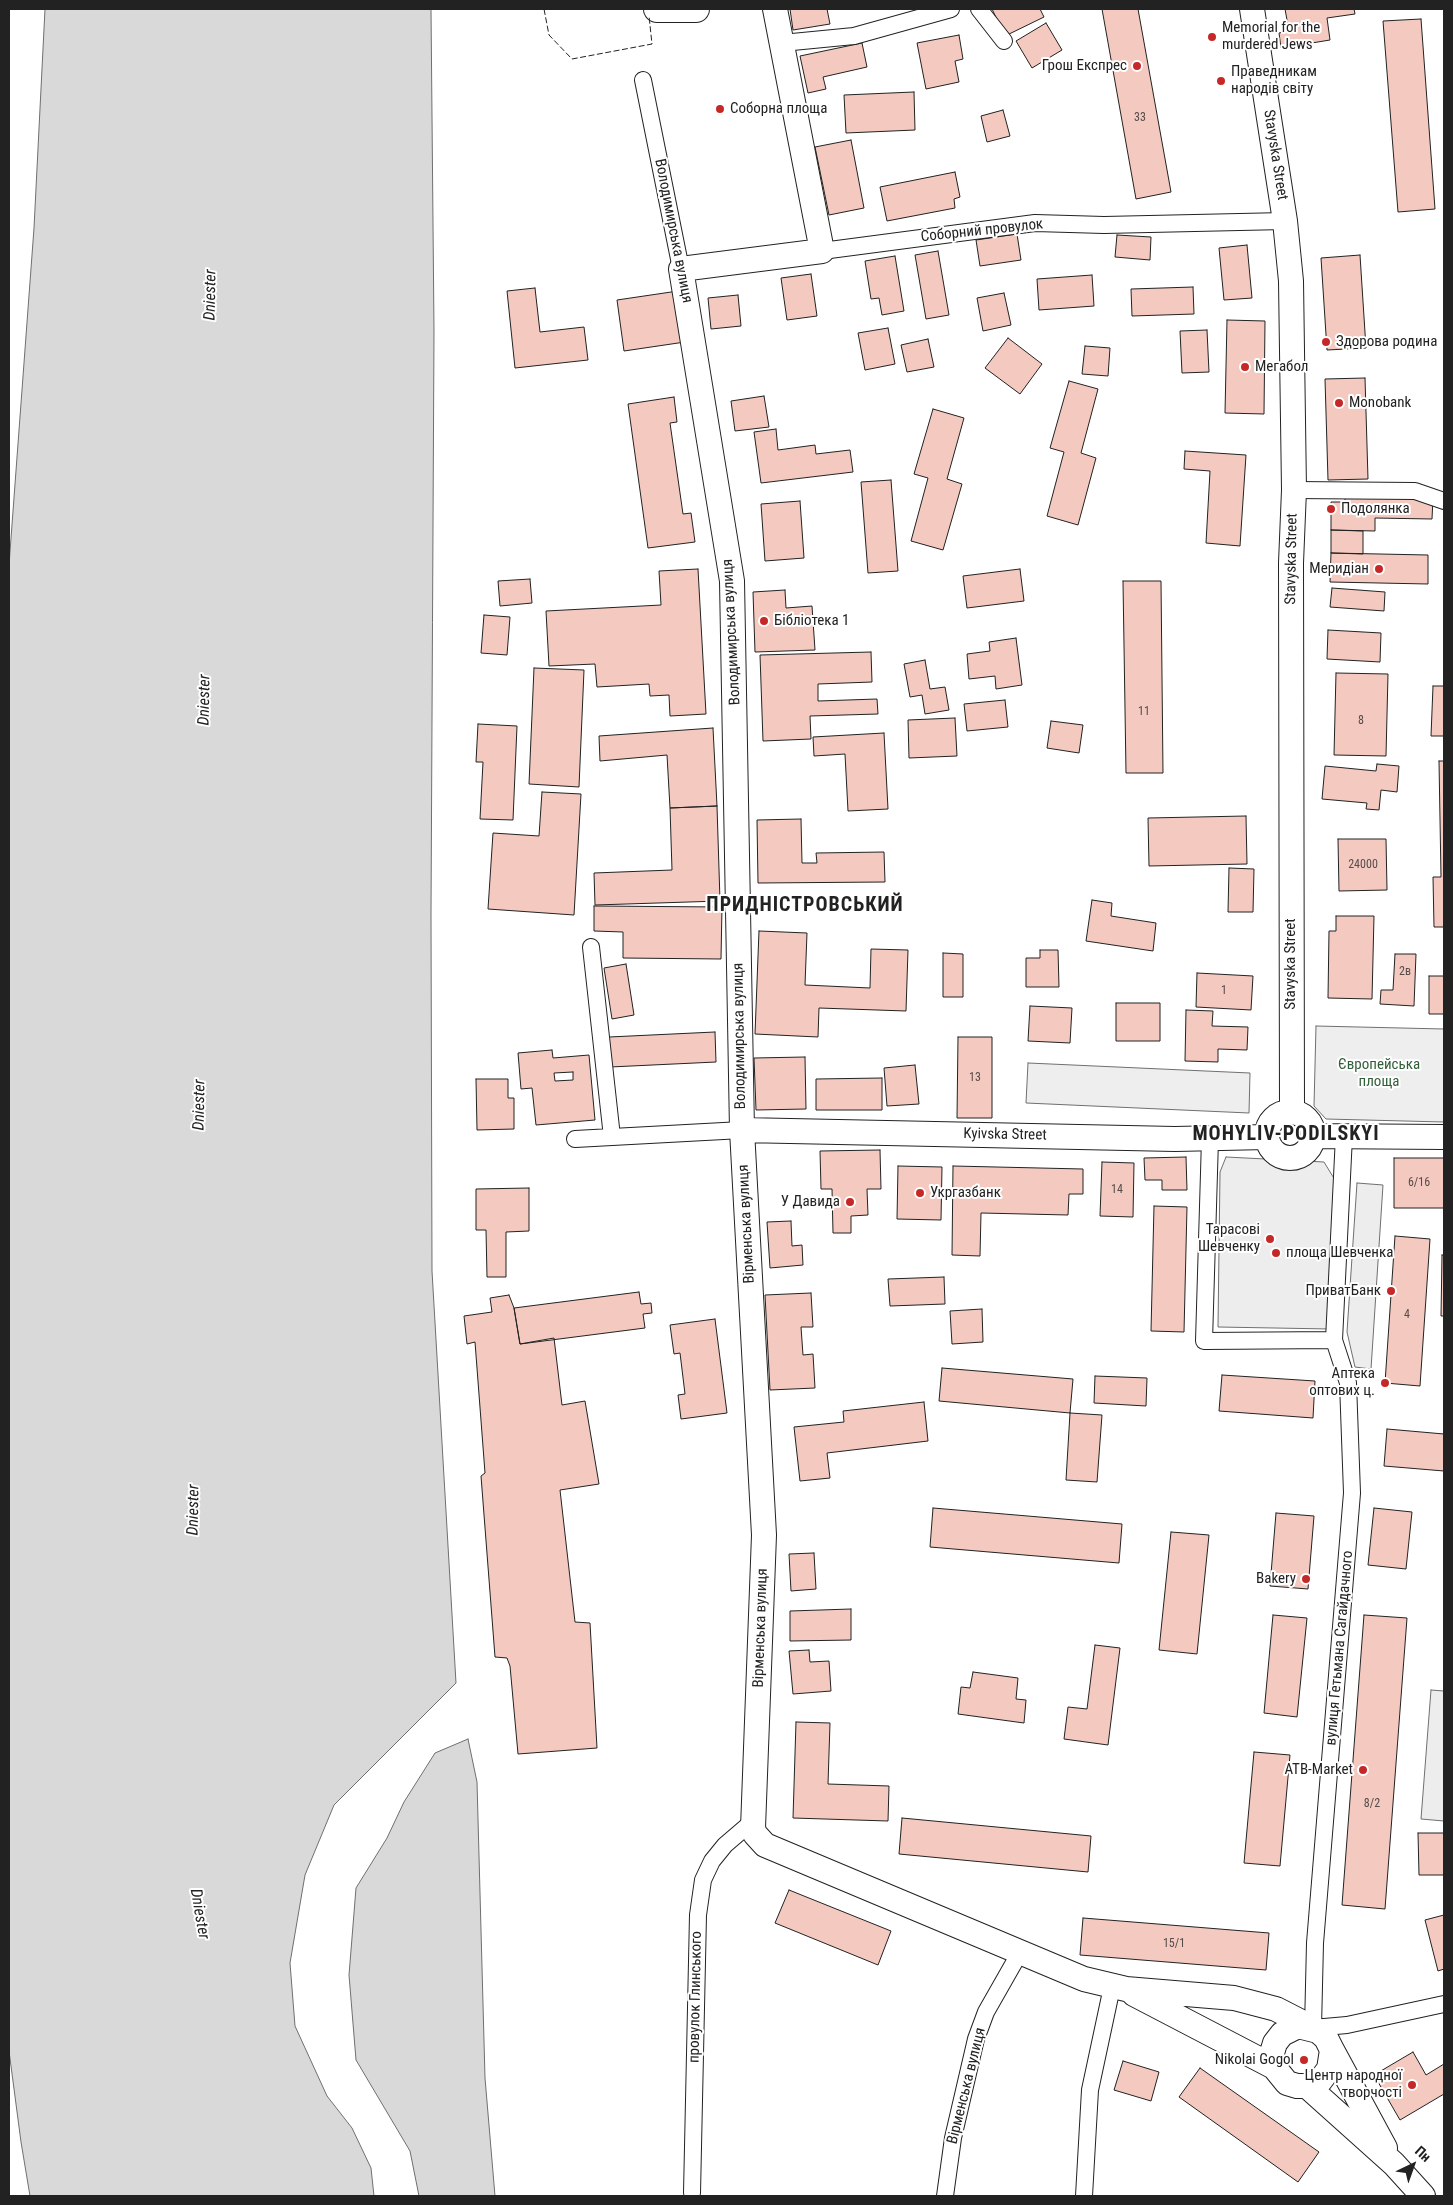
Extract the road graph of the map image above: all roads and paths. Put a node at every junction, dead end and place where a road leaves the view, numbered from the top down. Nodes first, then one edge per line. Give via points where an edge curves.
1 (657, 9) edge
2 (696, 9) edge
3 (775, 9) edge
4 (951, 9) edge
5 (979, 9) edge
6 (1252, 9) edge
7 (1004, 40) dead end
8 (782, 43) junction
9 (643, 80) dead end
10 (1285, 221) junction
11 (822, 251) junction
12 (681, 269) junction
13 (1294, 490) junction
14 (1444, 500) edge
15 (591, 947) dead end
16 (1292, 1112) junction
17 (742, 1130) junction
18 (1313, 1136) junction
19 (1344, 1136) junction
20 (1444, 1136) edge
21 (1267, 1137) junction
22 (612, 1138) junction
23 (1210, 1139) junction
24 (575, 1140) dead end
25 (1334, 1340) junction
26 (753, 1821) junction
27 (1019, 1954) junction
28 (1119, 1988) junction
29 (1444, 2004) edge
30 (1313, 2028) junction
31 (1332, 2050) junction
32 (1274, 2067) junction
33 (1307, 2086) junction
34 (1394, 2164) junction
35 (692, 2193) dead end
36 (945, 2196) edge
37 (1084, 2196) edge
38 (1424, 2196) edge

1 - 2 main road
3 - 8 main road
4 - 8 street via 854,36
5 - 7 street
6 - 10 main road, Stavyska Street
8 - 11 main road
9 - 12 street, Володимирська вулиця
10 - 11 street, Соборний провулок via 1104,225 1034,223
10 - 13 main road, Stavyska Street via 1291,281
11 - 12 main road, Соборний провулок
12 - 17 main road, Володимирська вулиця via 732,582
13 - 14 street via 1415,491
13 - 16 main road, Stavyska Street via 1291,601
15 - 22 street
16 - 18 main road via 1309,1121
16 - 21 main road via 1275,1117
17 - 22 street
17 - 23 main road, Kyivska Street
17 - 26 main road, Вірменська вулиця via 764,1535
18 - 19 main road
18 - 21 main road via 1307,1150 1293,1157 1279,1155
19 - 20 main road
19 - 25 street, вулиця Гетьмана Сагайдачного
21 - 23 main road, Kyivska Street
22 - 24 street
23 - 25 street via 1204,1341
25 - 30 street, вулиця Гетьмана Сагайдачного via 1348,1383 1352,1493 1315,1943
26 - 27 main road, Вірменська вулиця via 755,1834 765,1845
26 - 35 street, провулок Глинського via 724,1845 703,1880 698,1915
27 - 28 main road, Вірменська вулиця via 1084,1979
27 - 36 street, Вірменська вулиця via 986,2012 976,2039 953,2138
28 - 30 main road, Вірменська вулиця via 1234,1998 1276,2009
28 - 32 main road, Вірменська вулиця
28 - 37 street via 1090,2090
29 - 30 street via 1347,2026
30 - 31 main road via 1326,2038
30 - 32 main road via 1298,2026 1282,2034 1275,2042 1272,2054
31 - 33 main road via 1330,2069 1320,2081
31 - 34 main road
32 - 33 main road via 1287,2083
33 - 34 main road
34 - 38 main road

